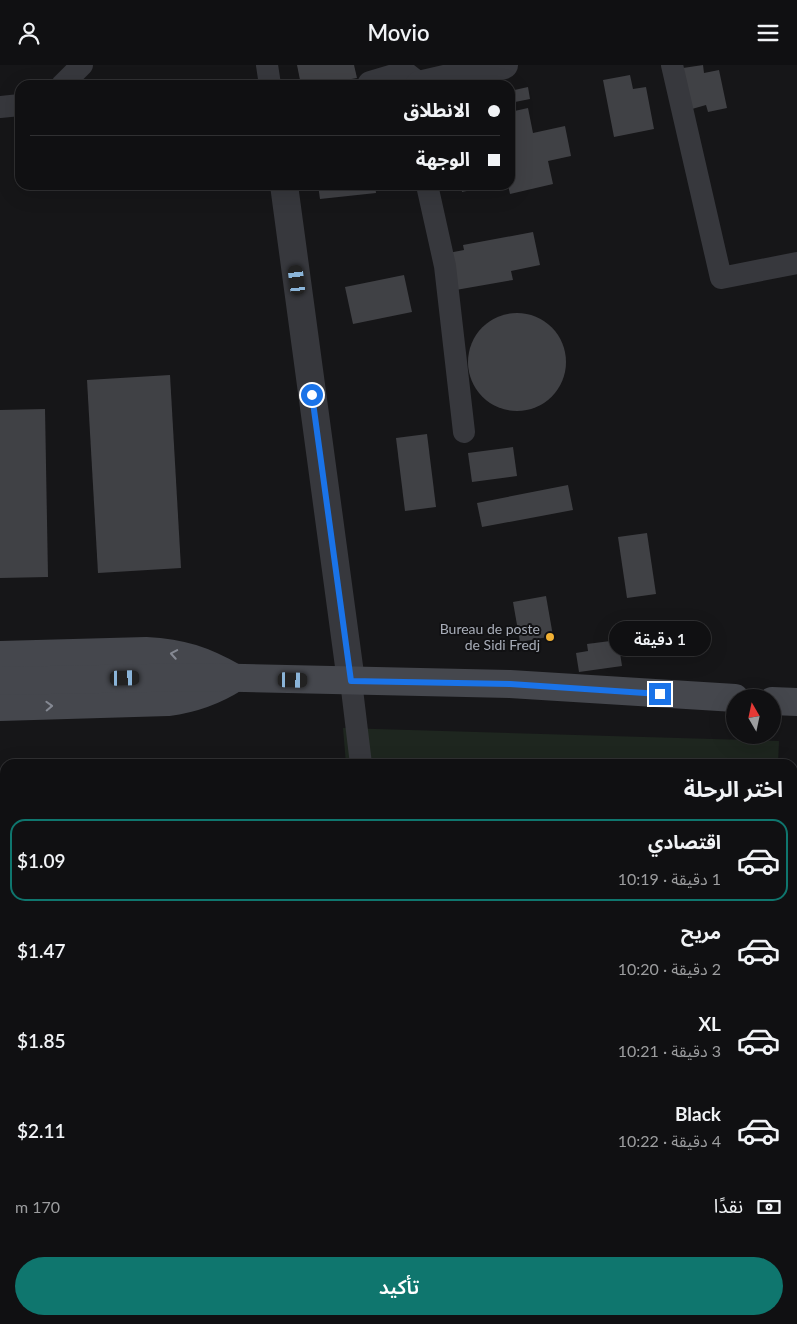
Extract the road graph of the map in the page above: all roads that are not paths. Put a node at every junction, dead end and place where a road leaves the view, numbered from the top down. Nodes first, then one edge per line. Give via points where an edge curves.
1 (82, 65) edge
2 (267, 65) edge
3 (504, 65) edge
4 (672, 65) edge
5 (410, 79) edge
6 (67, 80) edge
7 (269, 80) edge
8 (15, 106) edge
9 (0, 107) edge
10 (285, 190) edge
11 (428, 190) edge
12 (797, 263) edge
13 (464, 432) dead end
14 (0, 655) edge
15 (234, 678) junction
16 (0, 681) edge
17 (351, 681) junction
18 (726, 697) edge
19 (781, 701) edge
20 (797, 702) edge
21 (0, 707) edge
22 (360, 759) edge

1 - 6 street
2 - 7 street
3 - 5 street
4 - 12 street via 722,278
8 - 9 street
10 - 17 street
11 - 13 street via 445,266
15 -> 14 main road via 192,657 169,653
15 - 16 main road
15 - 17 main road
21 -> 15 main road via 186,700 211,692
17 - 18 main road via 510,684
17 - 22 street
19 - 20 main road

